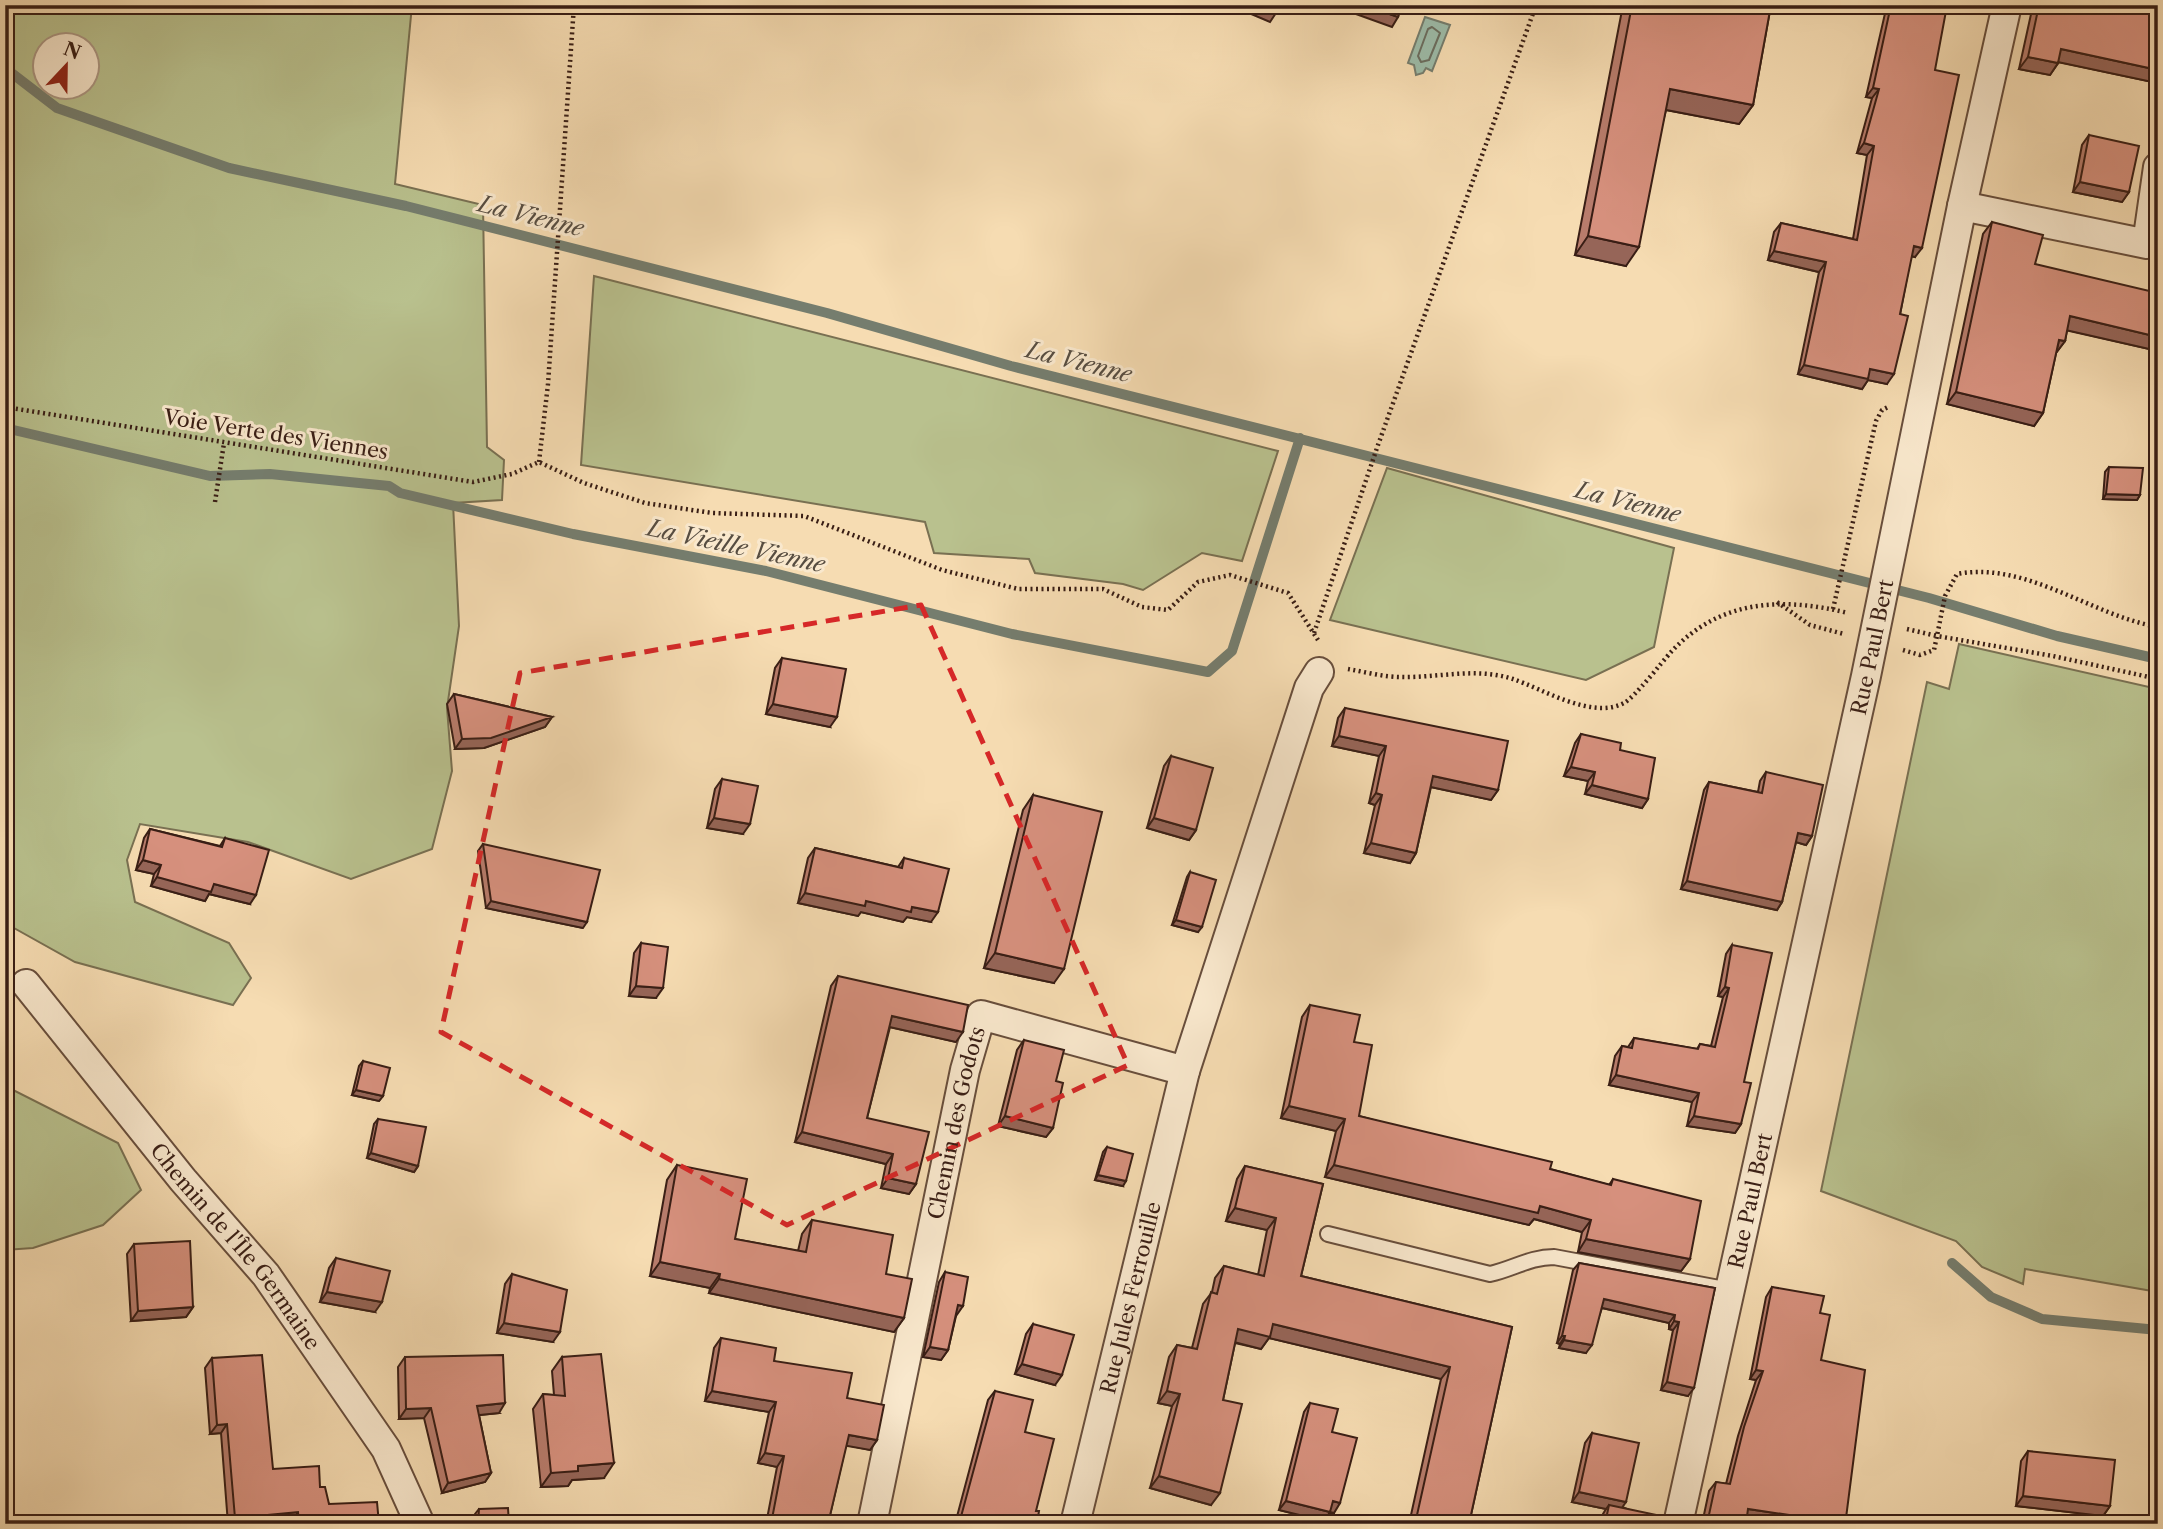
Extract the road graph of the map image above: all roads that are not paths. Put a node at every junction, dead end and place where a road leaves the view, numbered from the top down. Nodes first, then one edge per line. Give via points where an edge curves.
1 (2007, 5) edge
2 (2158, 167) edge
3 (1962, 206) junction
4 (1331, 670) road end
5 (26, 984) dead end
6 (1185, 1071) junction
7 (1328, 1234) dead end
8 (1730, 1290) junction
9 (420, 1524) edge
10 (872, 1524) edge
11 (1075, 1524) edge
12 (1678, 1524) edge

1 - 3 street, Rue Paul Bert
2 - 3 street via 2147,244
3 - 8 street, Rue Paul Bert via 1882,599
4 - 6 street via 1309,688
5 - 9 street, Chemin de l'Île Germaine via 183,1180 266,1275 386,1449
6 - 10 street, Chemin des Godots via 981,1015 965,1070
6 - 11 street, Rue Jules Ferrouille
7 - 8 lane, Rue Paul Bert via 1490,1274 1534,1257 1554,1257
8 - 12 street, Rue Paul Bert

